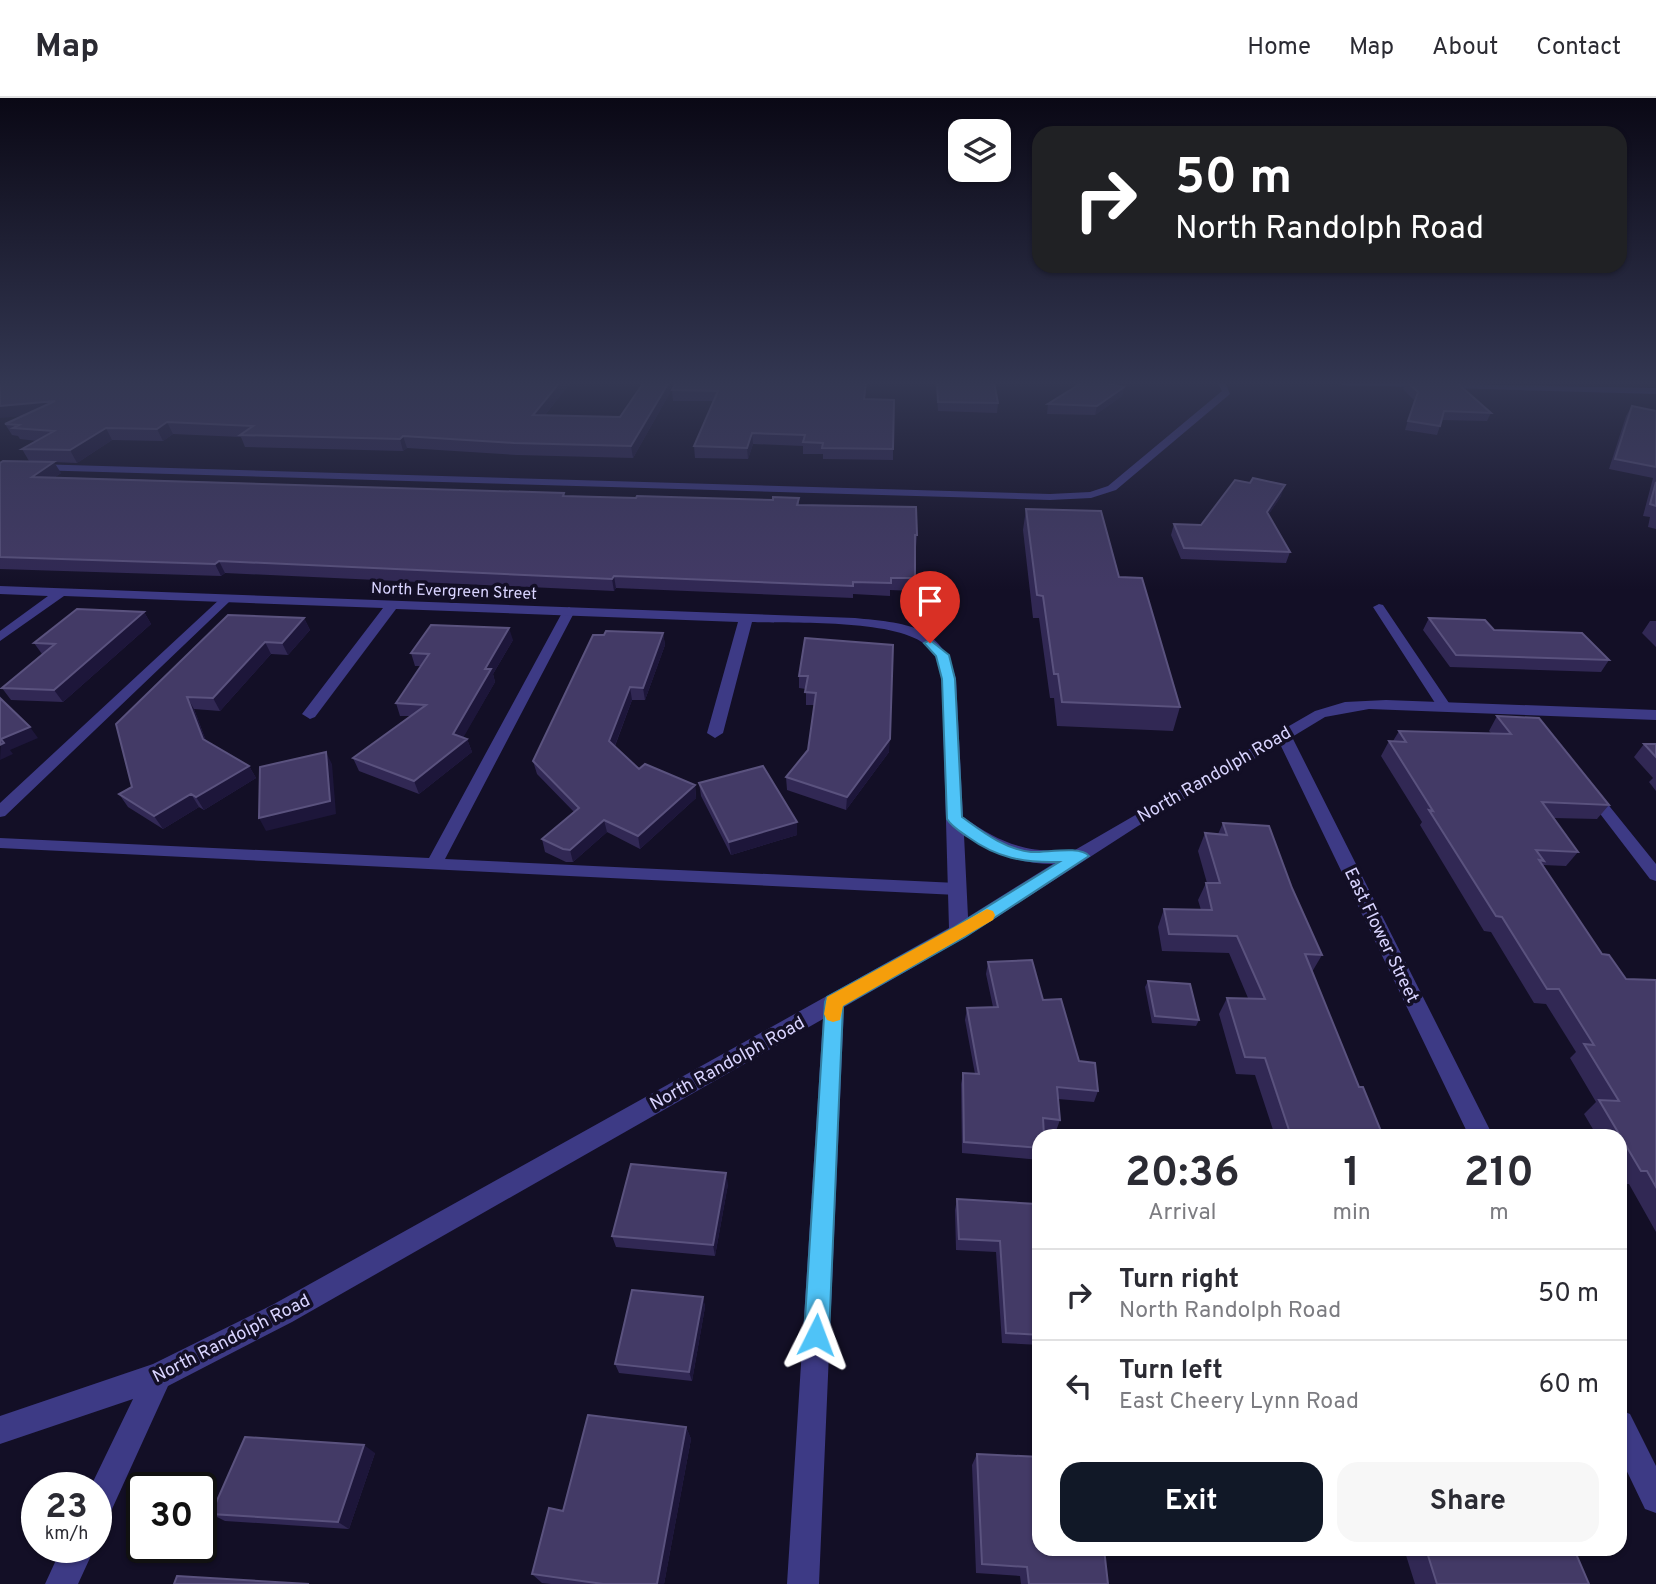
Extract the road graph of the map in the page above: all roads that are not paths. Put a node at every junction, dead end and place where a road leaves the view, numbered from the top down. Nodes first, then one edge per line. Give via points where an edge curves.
1 (1156, 451) edge
2 (0, 466) edge
3 (0, 590) edge
4 (60, 593) junction
5 (225, 600) junction
6 (392, 605) junction
7 (1379, 607) dead end
8 (569, 611) junction
9 (746, 618) junction
10 (0, 638) edge
11 (1444, 706) junction
12 (310, 714) dead end
13 (1656, 715) edge
14 (715, 733) dead end
15 (1283, 734) junction
16 (1580, 778) edge
17 (0, 812) edge
18 (954, 819) junction
19 (0, 843) edge
20 (1081, 856) junction
21 (435, 862) junction
22 (1656, 874) edge
23 (957, 889) junction
24 (959, 932) junction
25 (834, 1002) junction
26 (1478, 1129) edge
27 (158, 1377) junction
28 (0, 1430) edge
29 (1627, 1438) edge
30 (112, 1475) edge
31 (1656, 1497) edge
32 (71, 1563) edge
33 (61, 1584) edge
34 (803, 1584) edge

1 - 2 street via 1112,488 1091,495 1050,497
3 - 4 street, North Evergreen Street
4 - 5 street, North Evergreen Street
4 - 10 street
5 - 6 street, North Evergreen Street
5 - 17 lane
6 - 8 street, North Evergreen Street
6 - 12 street
7 - 11 lane
8 - 9 street, North Evergreen Street
8 - 21 lane
9 - 14 street
9 - 18 street, North Evergreen Street via 906,628 942,655 949,679
11 - 13 street, North Randolph Road via 1534,717
11 - 15 street, North Randolph Road via 1338,707
15 - 20 street, North Randolph Road via 1132,821
15 - 26 street, East Flower Street
16 - 22 lane
18 - 20 street via 1007,853
18 - 23 street
19 - 21 lane
20 - 24 street, North Randolph Road
21 - 23 lane
23 - 24 street
24 - 25 street, North Randolph Road
25 - 27 street, North Randolph Road via 283,1313
25 - 34 street
27 - 28 street, North Randolph Road
27 - 30 street
29 - 31 street
32 - 33 street

